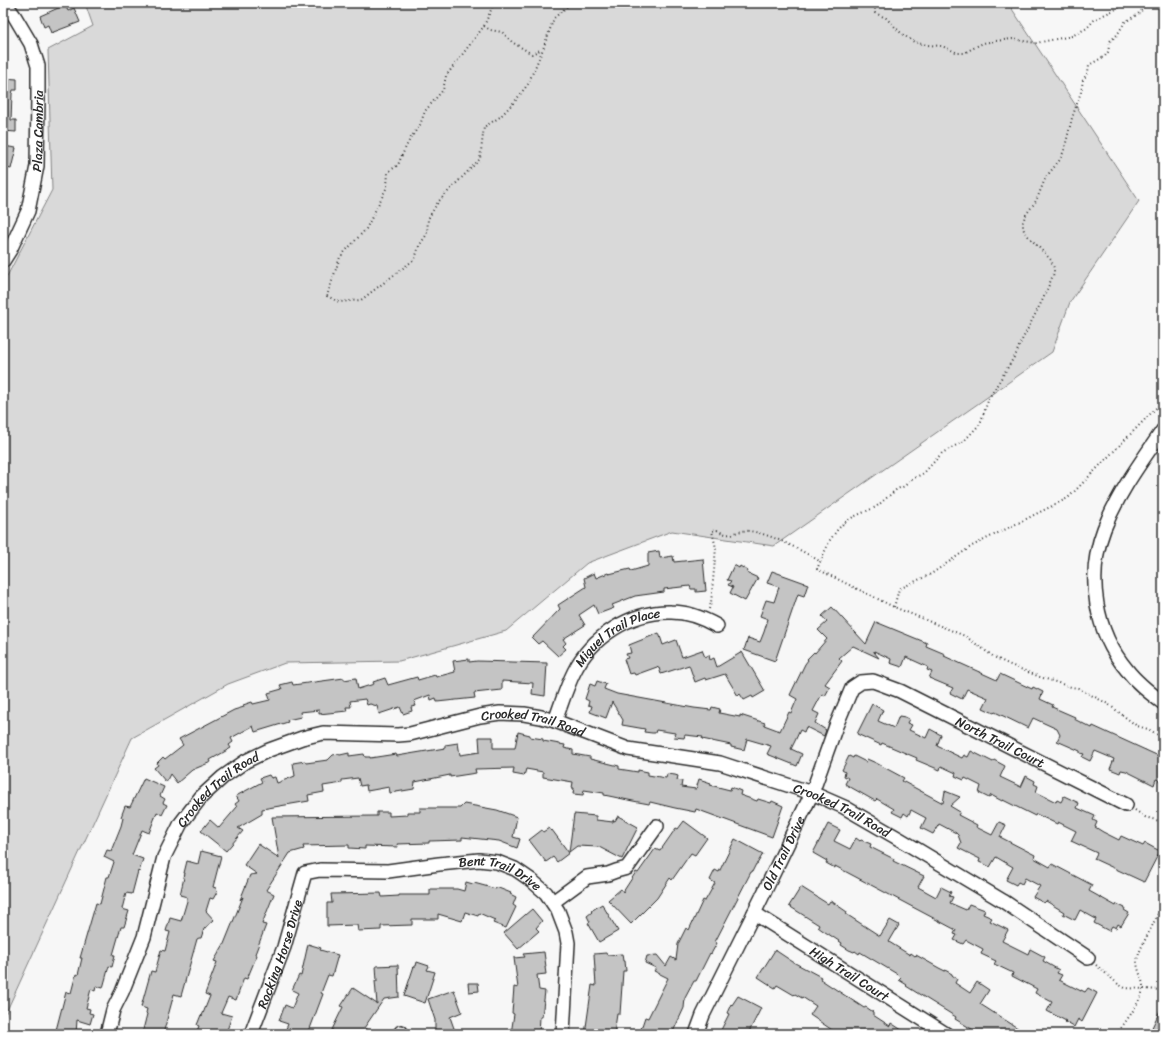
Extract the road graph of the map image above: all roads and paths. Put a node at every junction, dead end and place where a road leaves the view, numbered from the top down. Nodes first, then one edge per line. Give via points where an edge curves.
1 (5, 3) edge
2 (494, 3) edge
3 (571, 3) edge
4 (880, 3) edge
5 (1129, 3) edge
6 (1145, 3) edge
7 (484, 26) junction
8 (543, 49) junction
9 (3, 261) edge
10 (1163, 401) edge
11 (1163, 430) edge
12 (821, 562) junction
13 (894, 607) junction
14 (706, 620) junction
15 (718, 626) dead end
16 (873, 681) joint
17 (1163, 703) edge
18 (555, 721) junction
19 (1163, 738) edge
20 (812, 793) junction
21 (1126, 805) joint
22 (1163, 822) edge
23 (657, 826) dead end
24 (305, 873) joint
25 (553, 902) junction
26 (1163, 902) edge
27 (754, 913) junction
28 (1088, 958) joint
29 (1143, 989) junction
30 (1163, 990) edge
31 (107, 1034) edge
32 (250, 1034) edge
33 (563, 1034) edge
34 (696, 1034) edge
35 (946, 1034) edge
36 (1116, 1034) edge

1 - 9 street, Plaza Cambria via 31,44 38,66 38,96 37,166 28,211
2 - 7 path
3 - 8 path via 554,18
4 - 5 path via 875,7 875,13 886,18 906,37 920,44 942,46 958,53 971,50 983,43 996,41 1012,39 1036,43 1072,36 1087,28 1095,19
6 - 12 path via 1138,14 1124,22 1117,35 1110,41 1108,52 1090,65 1083,80 1060,161 1046,176 1036,201 1023,222 1024,233 1051,260 1054,273 1016,354 989,398 980,424 964,441 942,453 924,473 910,480 906,486 897,489 876,507 844,523 830,540
7 - 8 path via 502,32 512,42 532,54
7 - 8 path via 446,76 443,90 425,111 398,165 388,172 387,187 366,229 340,257 327,296 339,302 361,300 416,259 419,246 427,234 428,219 438,202 480,159 484,127 500,117 516,100 528,84
10 - 13 path via 1068,498 972,546 931,574 899,589
11 - 17 street via 1129,479 1109,517 1096,558 1095,587 1103,629 1117,657 1137,681
12 - 13 path via 817,569
12 - 14 path via 800,549 750,531 730,536 717,530 712,531 716,563
13 - 19 path via 965,636 1008,664 1040,678 1078,688 1108,704 1137,726
14 - 15 street, Miguel Trail Place
14 - 18 street, Miguel Trail Place via 683,613 658,612 634,618 614,629 596,643 580,662 573,673
16 - 20 street, Old Trail Drive via 861,682 852,688 838,719
16 - 21 street, North Trail Court via 900,691
18 - 20 street, Crooked Trail Road via 628,749 720,763
18 - 31 street, Crooked Trail Road via 524,714 500,713 398,735 323,733 269,750 230,772 194,805 171,841 164,857 144,937 112,1010
20 - 27 street, Old Trail Drive
20 - 28 street, Crooked Trail Road via 844,807 1003,901
21 - 22 path via 1145,817
23 - 25 street via 627,868 587,877
24 - 25 street, Bent Trail Drive via 320,870 388,871 469,860 488,860 506,865 531,880
24 - 32 street, Rocking Horse Drive via 284,947
25 - 33 street, Bent Trail Drive via 563,921 568,943
26 - 29 path via 1137,958
27 - 34 street, Old Trail Drive
27 - 35 street, High Trail Court
28 - 29 path via 1125,988
29 - 30 path
29 - 36 path via 1131,1014

